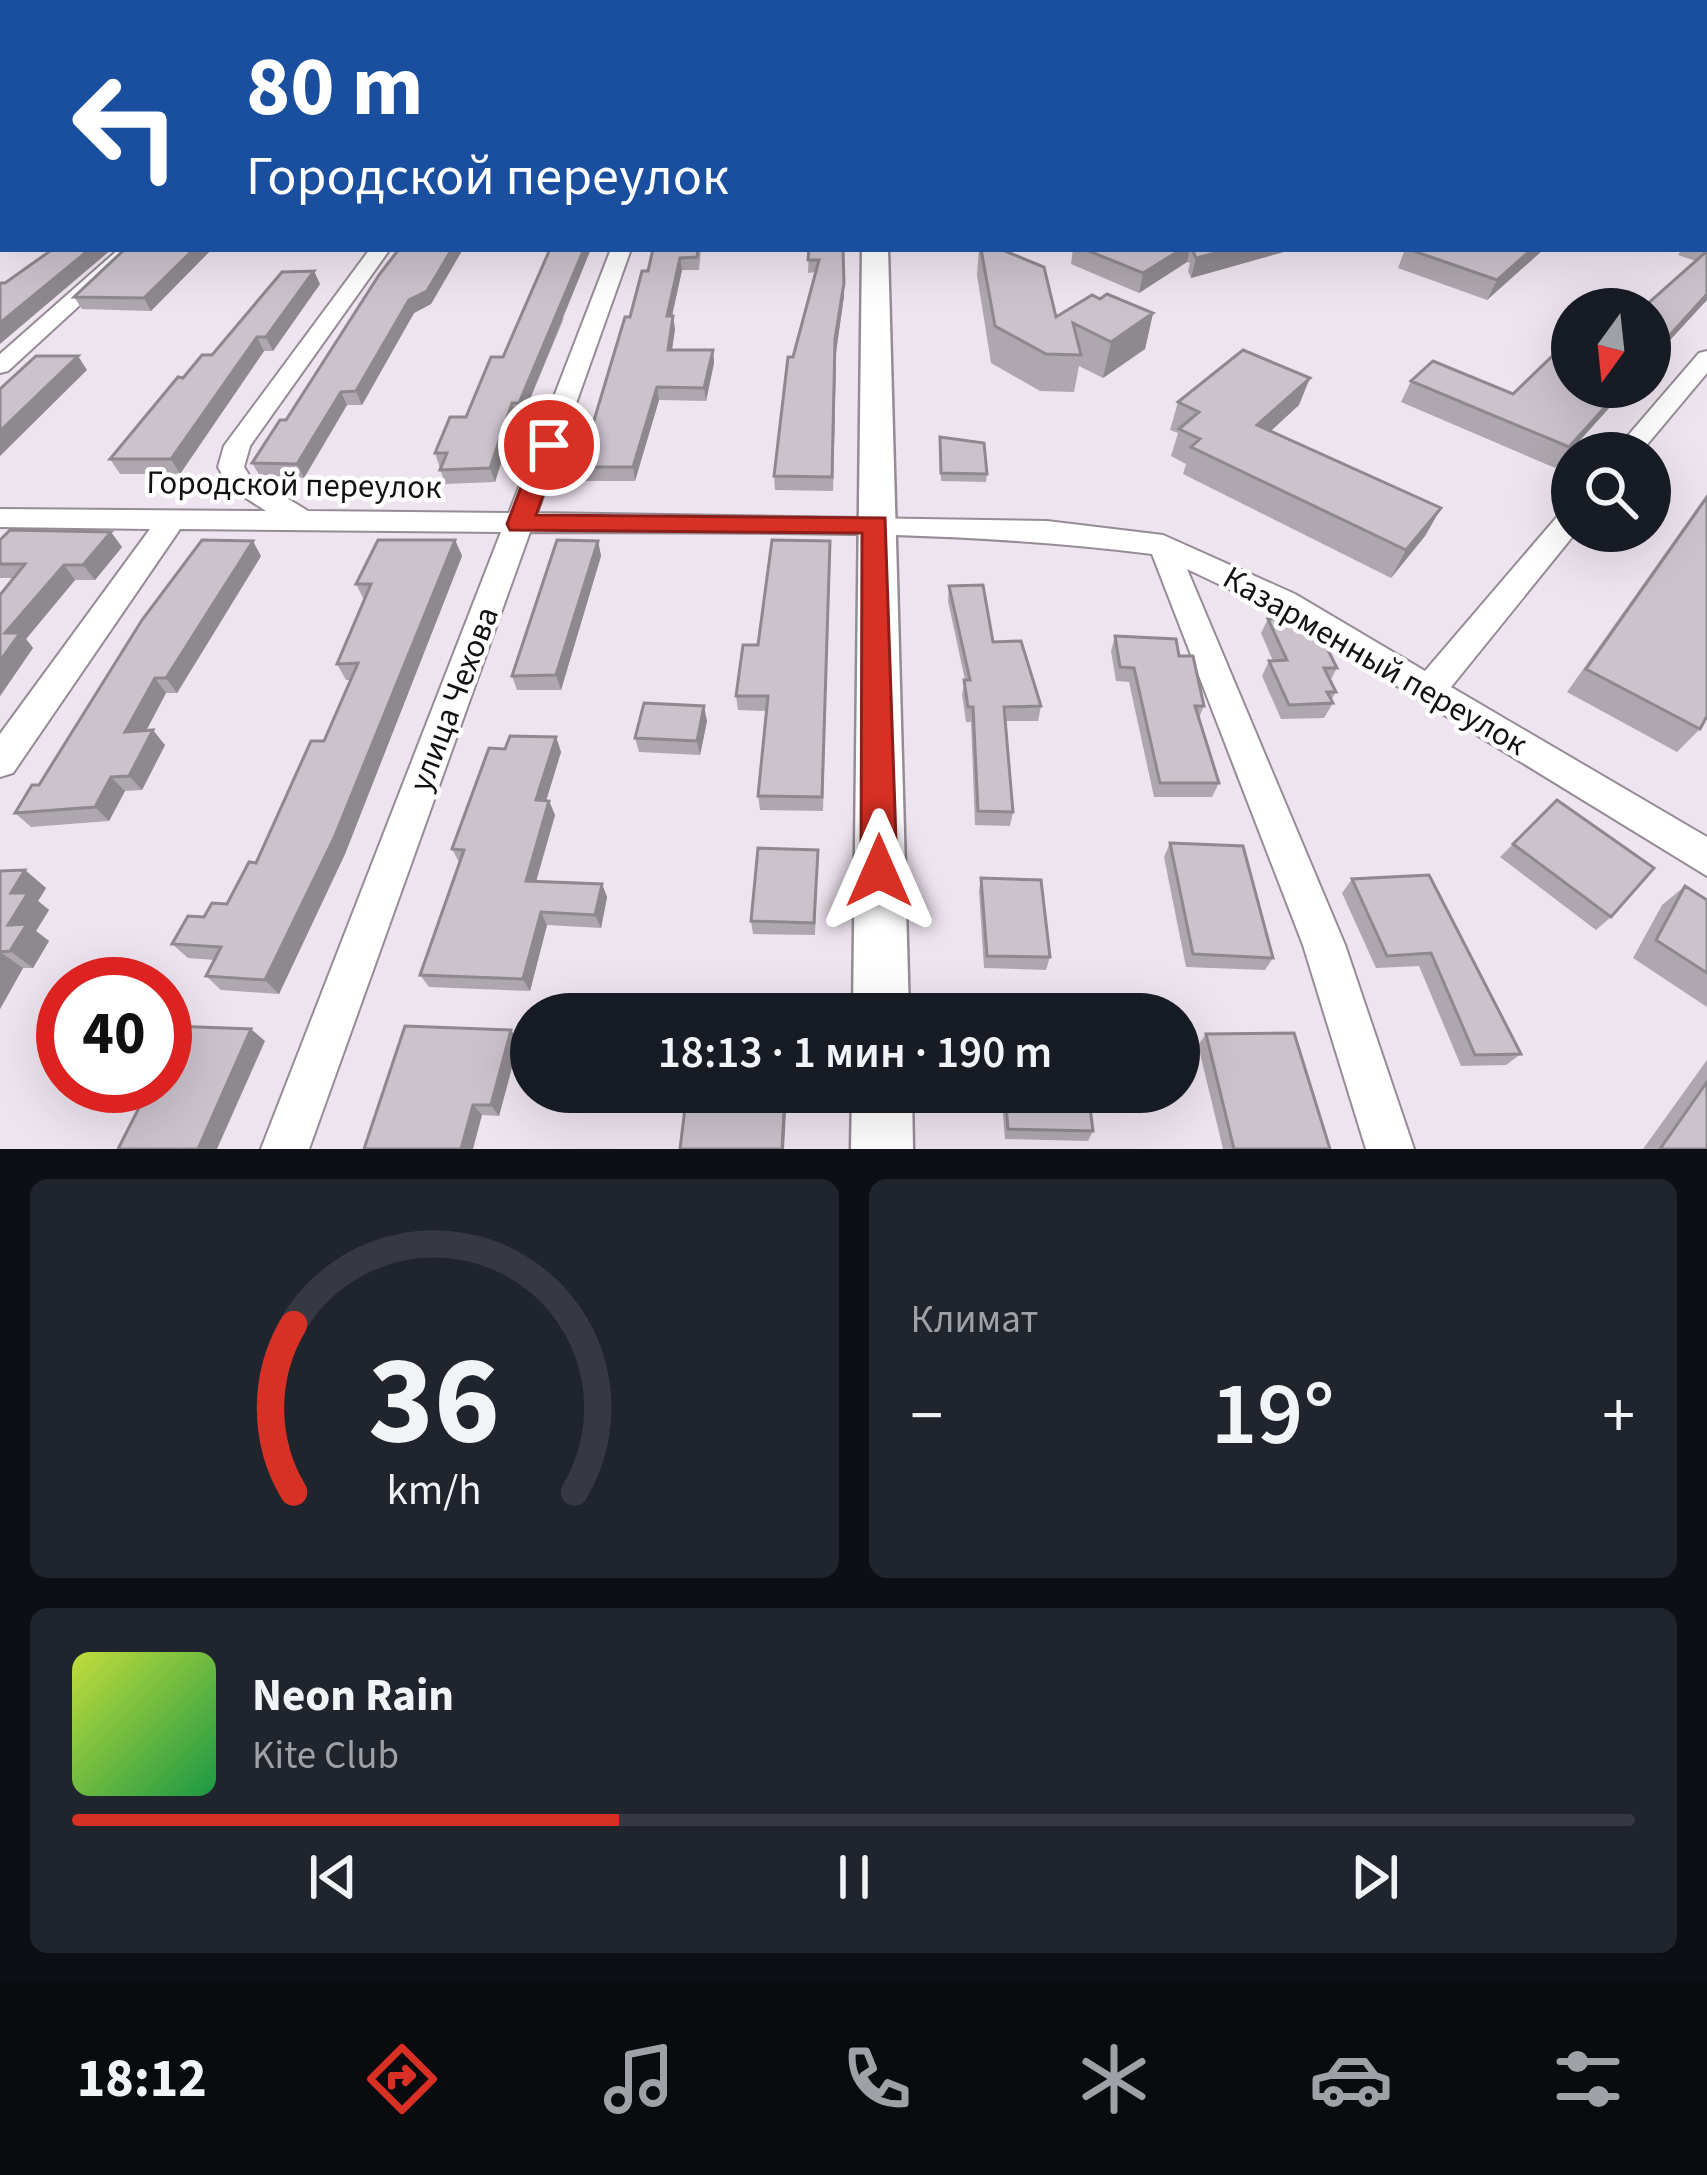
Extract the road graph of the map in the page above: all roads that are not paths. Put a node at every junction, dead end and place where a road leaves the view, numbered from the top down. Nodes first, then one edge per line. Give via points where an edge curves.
1 (128, 252) edge
2 (378, 252) edge
3 (620, 252) edge
4 (875, 252) edge
5 (1707, 358) edge
6 (0, 366) edge
7 (1644, 432) edge
8 (0, 518) edge
9 (171, 520) junction
10 (305, 522) junction
11 (520, 524) junction
12 (875, 524) junction
13 (1551, 543) edge
14 (1163, 545) junction
15 (1430, 689) junction
16 (0, 762) edge
17 (1707, 858) edge
18 (881, 993) edge
19 (882, 1113) edge
20 (285, 1149) edge
21 (882, 1149) edge
22 (1390, 1149) edge

1 - 6 street
2 - 10 street via 237,446 230,467
3 - 11 street, улица Чехова
4 - 12 street
5 - 7 street
8 - 9 street, Городской переулок
9 - 10 street, Городской переулок
9 - 16 street
10 - 11 street, Городской переулок
11 - 12 street, Городской переулок
11 - 20 street, улица Чехова
12 - 14 street, Казарменный переулок
12 - 18 street
13 - 15 street
14 - 15 street, Казарменный переулок via 1284,602
14 - 22 street via 1324,945
15 - 17 street, Казарменный переулок
19 - 21 street

